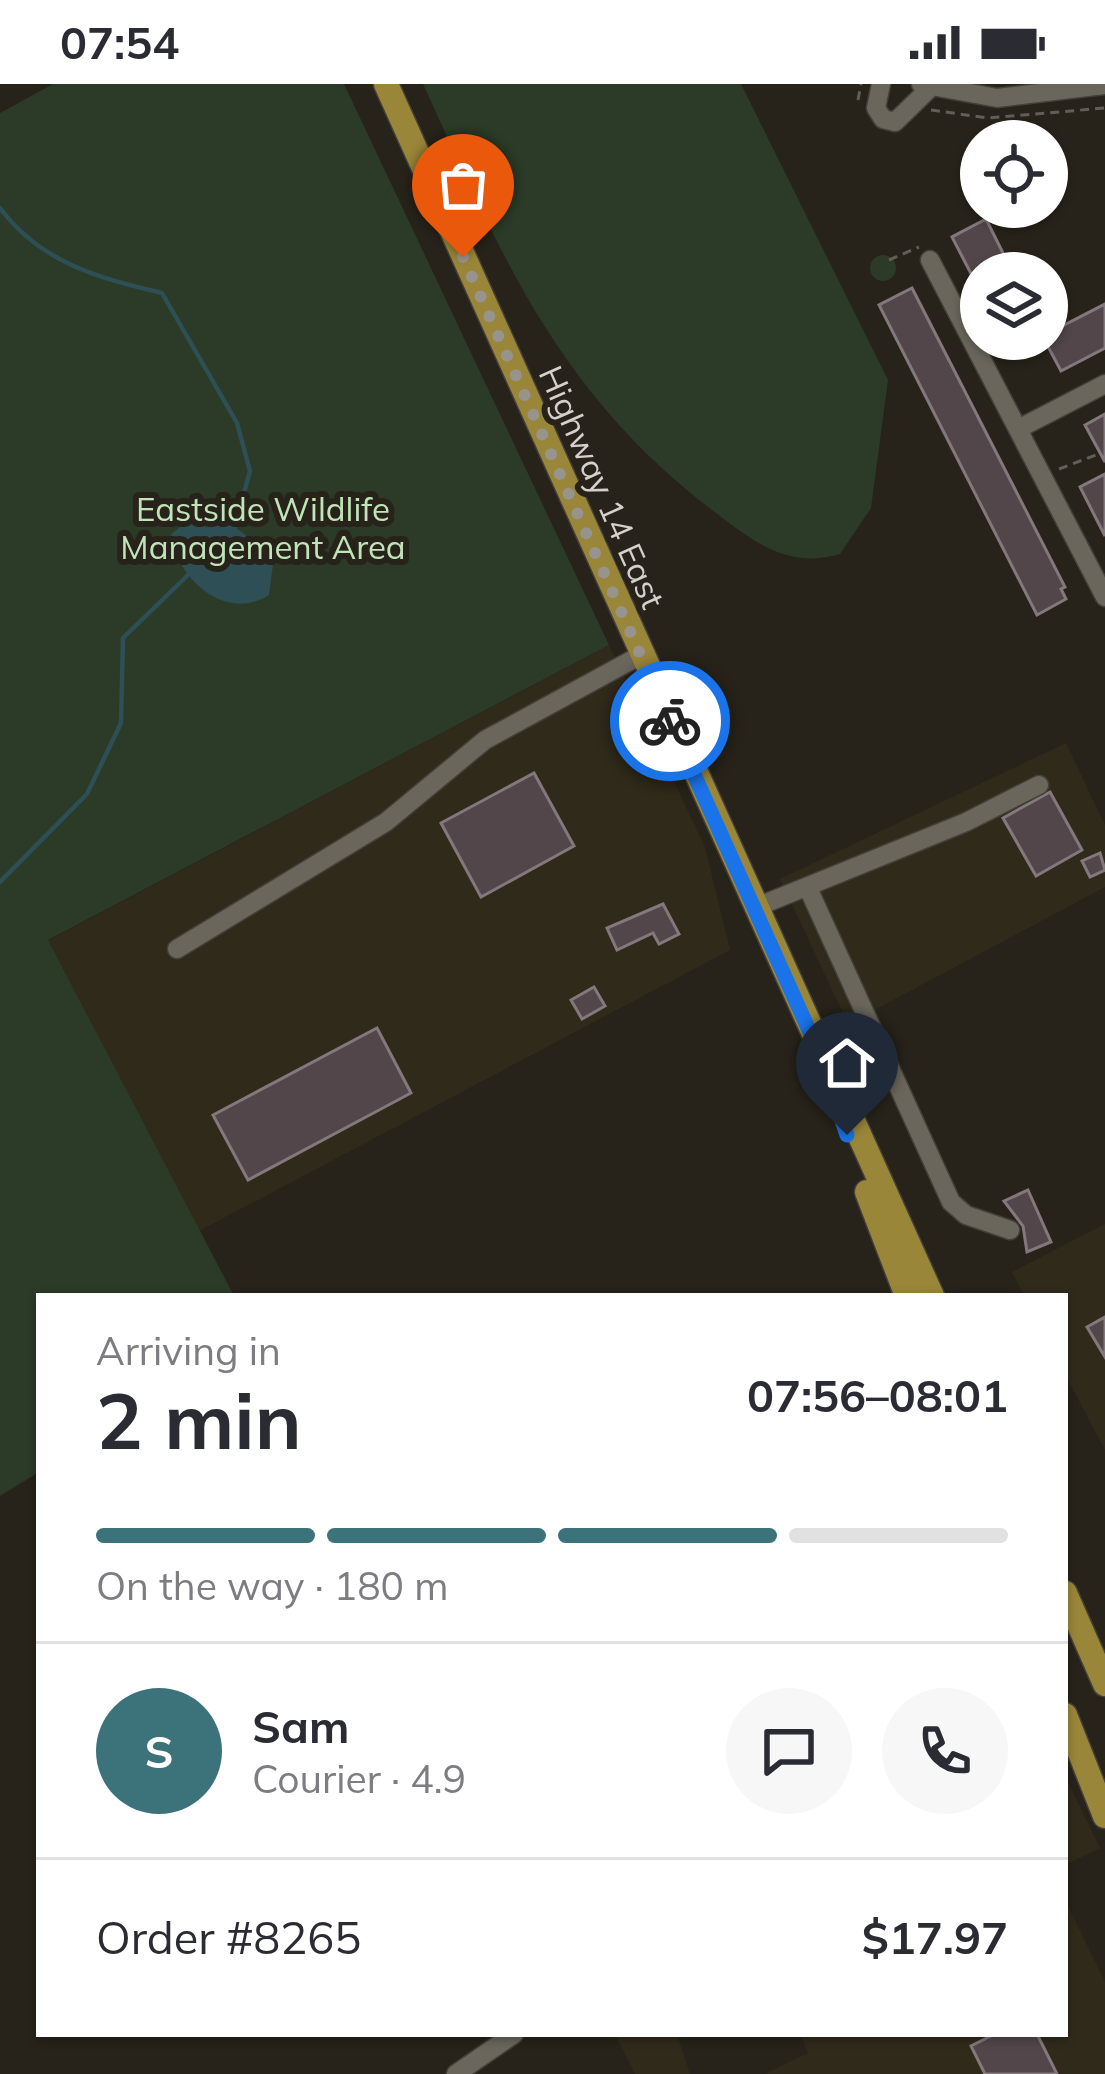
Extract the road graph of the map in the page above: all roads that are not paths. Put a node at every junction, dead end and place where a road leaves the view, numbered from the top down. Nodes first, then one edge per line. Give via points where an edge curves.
1 (386, 84) edge
2 (881, 84) edge
3 (1105, 85) edge
4 (925, 86) edge
5 (930, 260) road end
6 (1105, 384) edge
7 (1018, 429) junction
8 (1105, 597) edge
9 (640, 655) junction
10 (1039, 785) dead end
11 (808, 888) junction
12 (754, 908) junction
13 (178, 950) dead end
14 (817, 1048) junction
15 (1010, 1230) dead end
16 (906, 1293) edge
17 (931, 1293) edge
18 (1068, 1600) edge
19 (1105, 1684) edge
20 (1068, 1720) edge
21 (1098, 1781) edge
22 (1105, 1816) edge
23 (508, 2040) edge
24 (482, 2067) edge
25 (456, 2074) edge

1 - 9 main road, Highway 14 East
2 - 4 street via 876,108 895,122
3 - 4 street via 998,98
5 - 7 street
6 - 7 street
7 - 8 street
9 - 12 main road, Highway 14 East
9 - 13 street via 485,740 386,822
10 - 11 street
11 - 12 street
11 - 15 street via 951,1202
12 - 14 main road, Highway 14 East
14 - 16 main road, Highway 14 East
14 - 17 main road, Highway 14 East
18 - 19 main road
20 - 21 main road
21 - 22 main road
23 - 24 street
24 - 25 street

